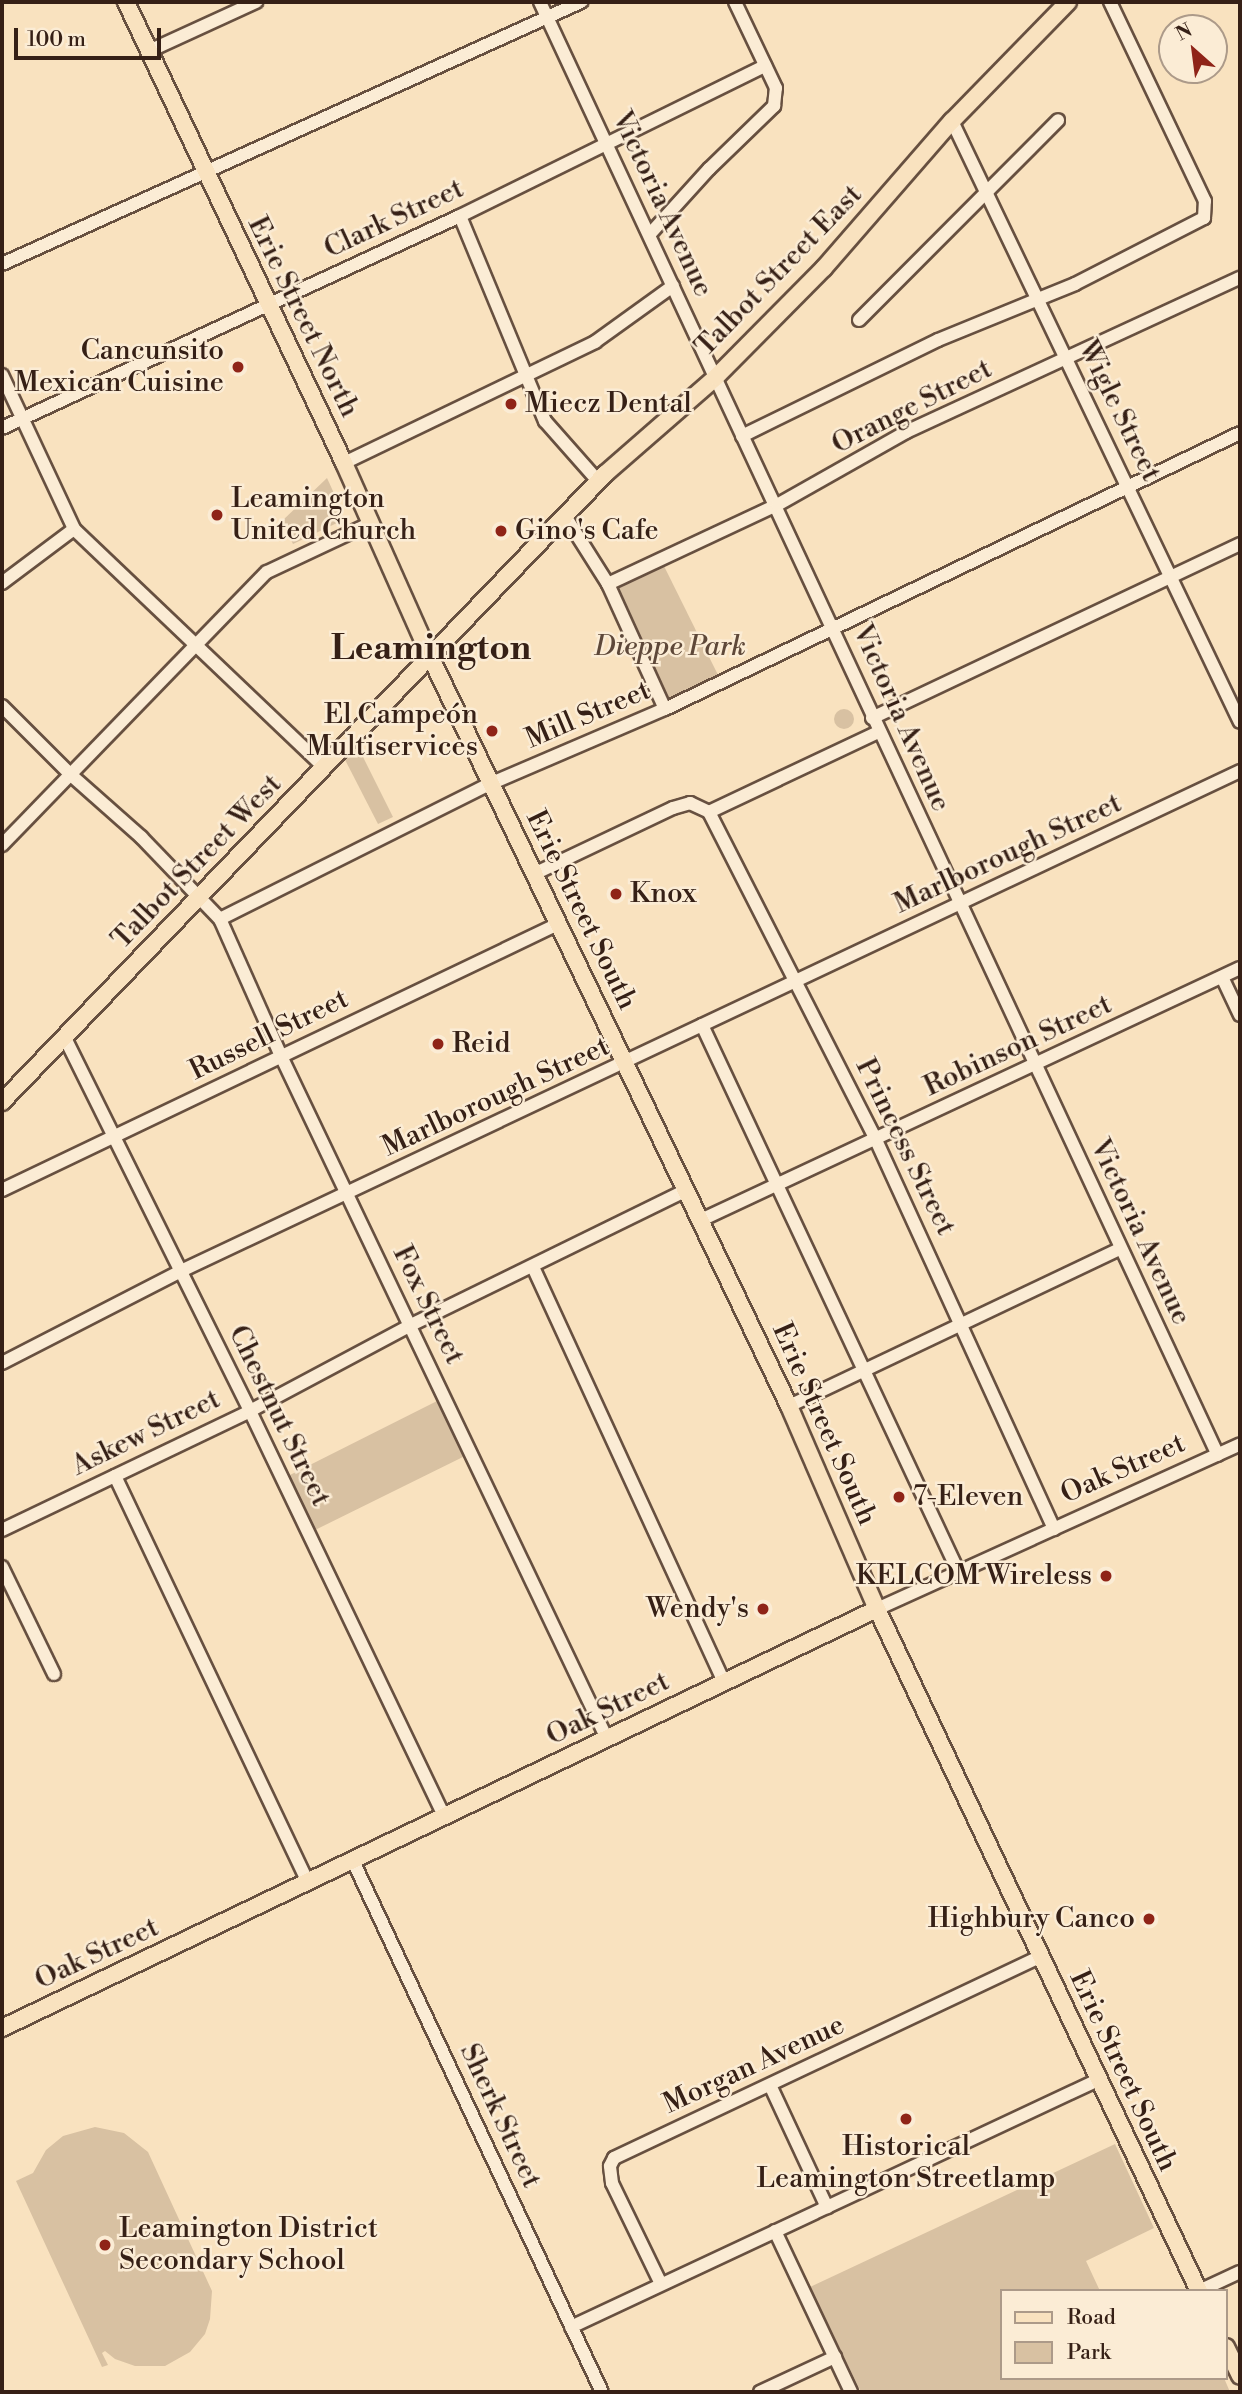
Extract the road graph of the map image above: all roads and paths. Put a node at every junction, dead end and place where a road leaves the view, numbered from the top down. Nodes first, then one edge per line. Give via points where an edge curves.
1 (126, 2) edge
2 (256, 2) edge
3 (540, 2) edge
4 (582, 2) edge
5 (735, 2) edge
6 (1068, 2) edge
7 (1110, 2) edge
8 (548, 18) junction
9 (149, 51) junction
10 (765, 66) junction
11 (1058, 120) dead end
12 (953, 121) junction
13 (606, 144) junction
14 (205, 174) junction
15 (986, 192) junction
16 (460, 216) junction
17 (650, 234) junction
18 (2, 264) edge
19 (1240, 278) edge
20 (673, 286) junction
21 (1038, 299) junction
22 (269, 305) junction
23 (859, 320) dead end
24 (1067, 360) junction
25 (528, 374) junction
26 (2, 375) edge
27 (716, 377) junction
28 (21, 419) junction
29 (2, 428) edge
30 (1240, 433) edge
31 (742, 436) junction
32 (344, 463) junction
33 (598, 481) junction
34 (1128, 485) junction
35 (777, 505) junction
36 (565, 516) junction
37 (371, 523) junction
38 (74, 529) junction
39 (1240, 544) edge
40 (1170, 577) junction
41 (2, 583) edge
42 (608, 584) junction
43 (832, 626) junction
44 (194, 646) junction
45 (430, 656) junction
46 (2, 706) edge
47 (665, 709) junction
48 (872, 718) junction
49 (1240, 722) edge
50 (878, 732) junction
51 (324, 768) junction
52 (1240, 771) edge
53 (71, 775) junction
54 (492, 783) junction
55 (709, 812) junction
56 (2, 845) edge
57 (534, 874) junction
58 (199, 897) junction
59 (960, 905) junction
60 (220, 919) junction
61 (558, 924) junction
62 (1240, 968) edge
63 (1222, 977) junction
64 (794, 981) junction
65 (1240, 1016) edge
66 (702, 1026) junction
67 (65, 1038) junction
68 (281, 1056) junction
69 (625, 1063) junction
70 (1035, 1065) junction
71 (2, 1102) edge
72 (115, 1137) junction
73 (876, 1140) junction
74 (778, 1186) junction
75 (2, 1190) edge
76 (686, 1190) junction
77 (348, 1194) junction
78 (701, 1220) junction
79 (1120, 1249) junction
80 (533, 1267) junction
81 (181, 1271) junction
82 (961, 1322) junction
83 (411, 1325) junction
84 (2, 1363) edge
85 (867, 1370) junction
86 (789, 1406) junction
87 (250, 1411) junction
88 (1240, 1444) edge
89 (1218, 1455) junction
90 (115, 1476) junction
91 (1054, 1529) junction
92 (2, 1530) edge
93 (2, 1567) edge
94 (960, 1573) junction
95 (877, 1609) junction
96 (54, 1674) dead end
97 (724, 1683) junction
98 (607, 1739) junction
99 (445, 1818) junction
100 (353, 1861) junction
101 (308, 1883) junction
102 (1040, 1957) junction
103 (2, 2028) edge
104 (1098, 2080) junction
105 (770, 2085) junction
106 (827, 2207) junction
107 (775, 2231) junction
108 (1240, 2272) edge
109 (661, 2284) junction
110 (1198, 2289) edge
111 (1203, 2289) edge
112 (571, 2327) junction
113 (1228, 2351) edge
114 (835, 2357) junction
115 (1240, 2376) edge
116 (602, 2392) edge
117 (760, 2392) edge
118 (851, 2392) edge

1 - 9 main road, Erie Street North
2 - 9 street
3 - 8 street, Victoria Avenue
4 - 8 street
5 - 10 street
6 - 12 main road, Talbot Street East
7 - 21 street via 1205,201 1205,218
8 - 13 street, Victoria Avenue
8 - 14 street
9 - 14 main road, Erie Street North
10 - 13 street, Clark Street
10 - 17 street via 776,88 774,106
11 - 15 street
12 - 15 street, Wigle Street
12 - 27 main road, Talbot Street East via 824,268
13 - 16 street, Clark Street
13 - 17 street, Victoria Avenue
14 - 18 street
14 - 22 main road, Erie Street North
15 - 21 street, Wigle Street
15 - 23 street
16 - 22 street, Clark Street
16 - 25 street
17 - 20 street, Victoria Avenue
19 - 24 street, Orange Street
20 - 25 street via 595,342
20 - 27 street, Victoria Avenue
21 - 24 street, Wigle Street
21 - 31 street via 939,340
22 - 28 street, Clark Street
22 - 32 main road, Erie Street North
24 - 34 street, Wigle Street
24 - 35 street, Orange Street via 906,432
25 - 32 street
25 - 33 street via 545,421
26 - 28 street
27 - 31 street, Victoria Avenue
27 - 33 main road, Talbot Street East
28 - 29 street, Clark Street
28 - 38 street
30 - 34 street, Mill Street
31 - 35 street, Victoria Avenue
32 - 37 main road, Erie Street North
33 - 36 main road, Talbot Street East
34 - 40 street, Wigle Street
34 - 43 street, Mill Street
35 - 42 street, Orange Street
35 - 43 street, Victoria Avenue
36 - 42 street
36 - 45 main road, Talbot Street East
37 - 44 street via 267,572
37 - 45 main road, Erie Street North
38 - 41 street
38 - 44 street
39 - 40 street
40 - 48 street
40 - 49 street, Wigle Street
42 - 47 street
43 - 47 street, Mill Street
43 - 48 street, Victoria Avenue
44 - 51 street
44 - 53 street
45 - 51 main road, Talbot Street West
45 - 54 main road, Erie Street South
46 - 53 street, Fox Street
47 - 54 street, Mill Street
48 - 50 street, Victoria Avenue
50 - 55 street
50 - 59 street, Victoria Avenue
51 - 58 main road, Talbot Street West
52 - 59 street, Marlborough Street
53 - 56 street
53 - 58 street, Fox Street
54 - 57 main road, Erie Street South
54 - 60 street, Mill Street
55 - 57 street via 690,803
55 - 64 street, Princess Street
57 - 61 main road, Erie Street South
58 - 60 street, Fox Street
58 - 67 main road, Talbot Street West
59 - 64 street, Marlborough Street
59 - 70 street, Victoria Avenue
60 - 68 street, Fox Street
61 - 68 street, Russell Street
61 - 69 main road, Erie Street South
62 - 63 street, Robinson Street
63 - 65 street
63 - 70 street, Robinson Street
64 - 66 street, Marlborough Street
64 - 73 street, Princess Street
66 - 69 street, Marlborough Street
66 - 74 street
67 - 71 main road, Talbot Street West
67 - 72 street, Chestnut Street
68 - 72 street, Russell Street
68 - 77 street, Fox Street
69 - 76 main road, Erie Street South
69 - 77 street, Marlborough Street
70 - 73 street, Robinson Street
70 - 79 street, Victoria Avenue
72 - 75 street, Russell Street
72 - 81 street, Chestnut Street
73 - 74 street, Robinson Street
73 - 82 street, Princess Street
74 - 78 street, Robinson Street
74 - 85 street
76 - 78 main road, Erie Street South
76 - 80 street, Askew Street
77 - 81 street, Marlborough Street
77 - 83 street, Fox Street
78 - 86 main road, Erie Street South
79 - 82 street
79 - 89 street, Victoria Avenue
80 - 83 street, Askew Street
80 - 97 street
81 - 84 street, Marlborough Street
81 - 87 street, Chestnut Street
82 - 85 street
82 - 91 street, Princess Street
83 - 87 street, Askew Street
83 - 98 street, Fox Street
85 - 86 street
85 - 94 street
86 - 95 main road, Erie Street South
87 - 90 street, Askew Street
87 - 99 street, Chestnut Street
88 - 89 street, Oak Street
89 - 91 street, Oak Street
90 - 92 street, Askew Street
90 - 101 street
91 - 94 street, Oak Street
93 - 96 street
94 - 95 street, Oak Street
95 - 97 main road, Oak Street
95 - 102 main road, Erie Street South
97 - 98 main road, Oak Street
98 - 99 main road, Oak Street
99 - 100 main road, Oak Street
100 - 101 main road, Oak Street
100 - 112 street, Sherk Street
101 - 103 main road, Oak Street
102 - 104 main road, Erie Street South
102 - 105 street, Morgan Avenue
104 - 106 street
104 - 110 main road, Erie Street South
105 - 106 street
105 - 109 street, Morgan Avenue via 622,2153 610,2166 612,2183
106 - 107 street
107 - 109 street
107 - 114 street
108 - 111 street
109 - 112 street
112 - 116 street, Sherk Street
113 - 115 main road
114 - 117 street
114 - 118 street

